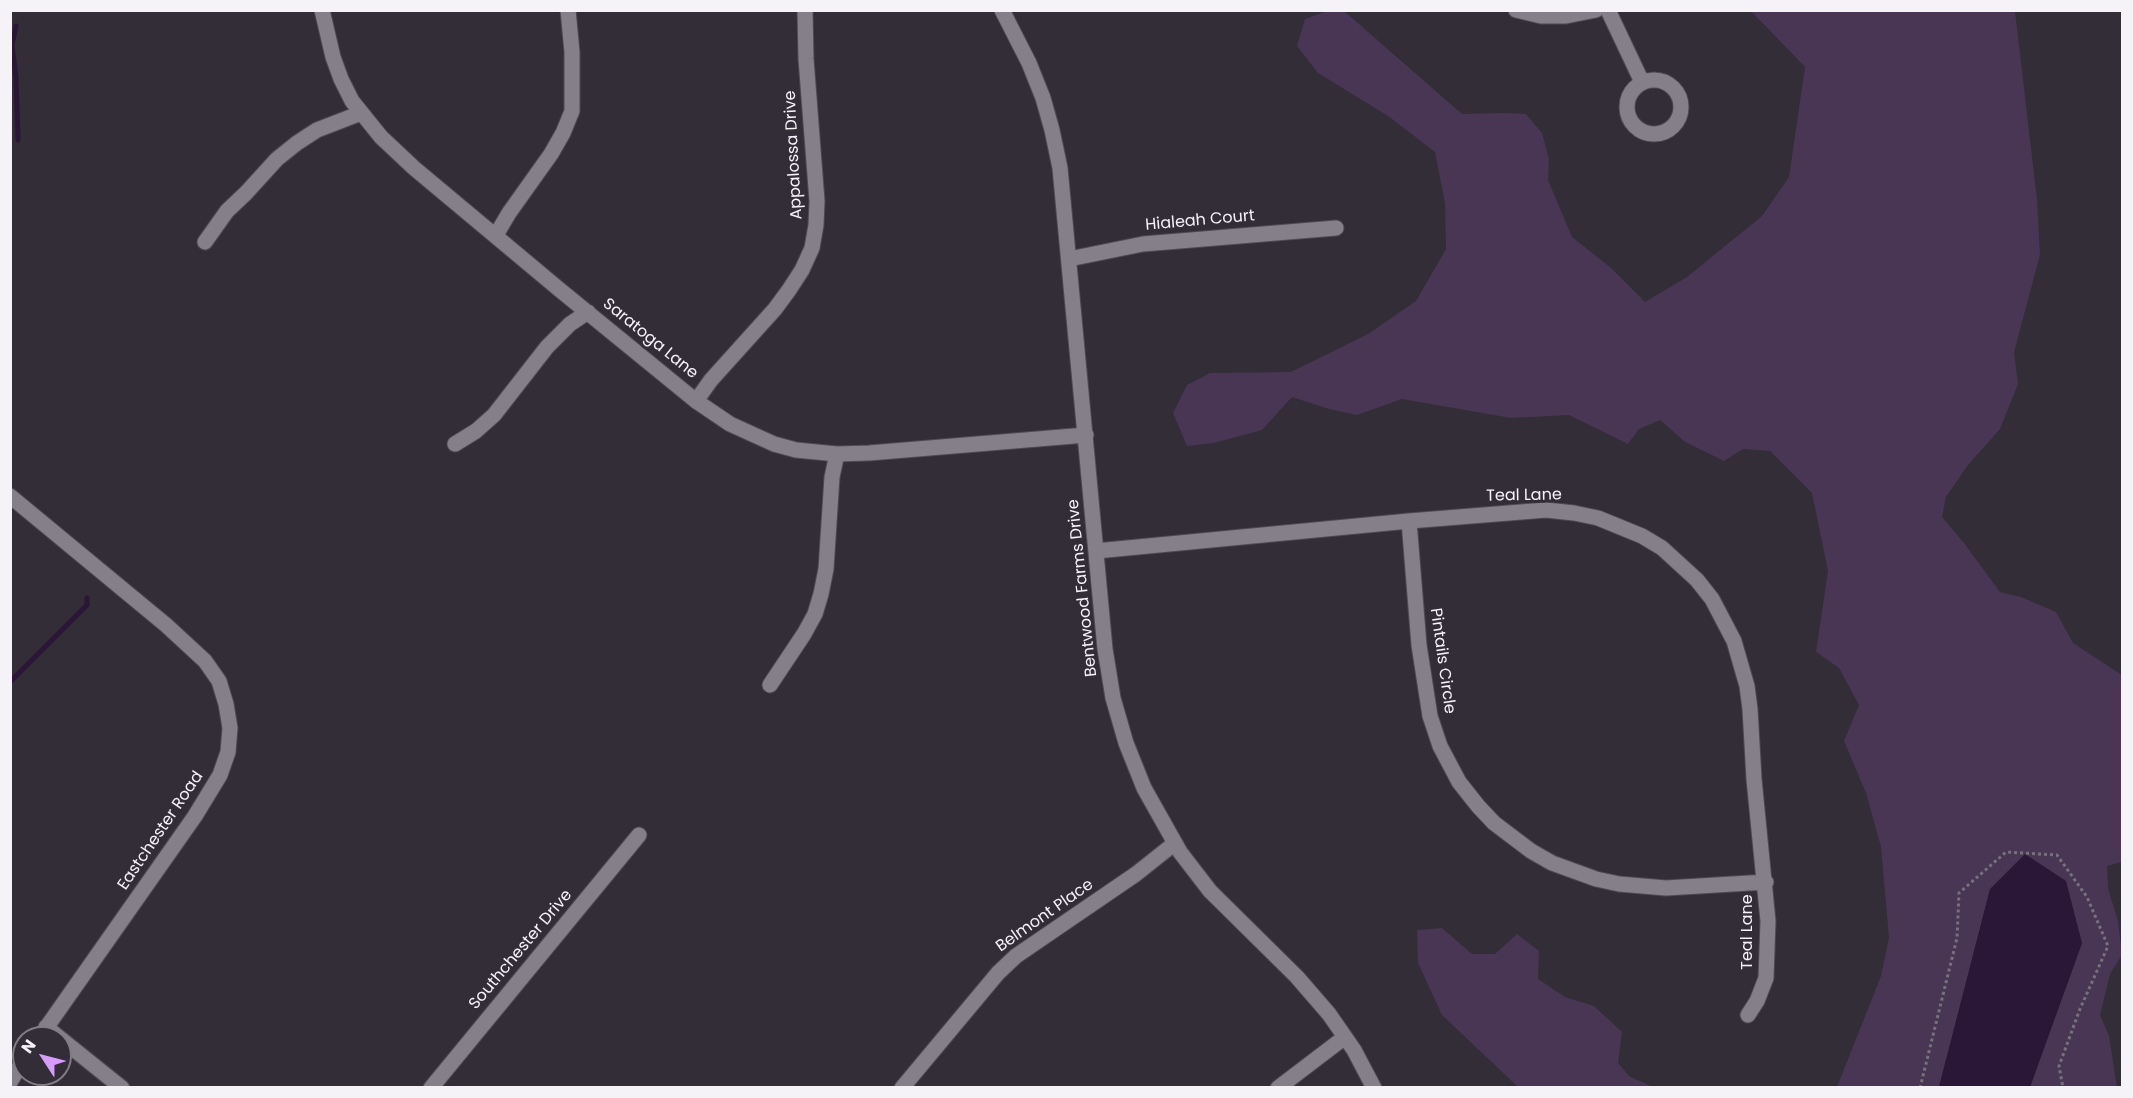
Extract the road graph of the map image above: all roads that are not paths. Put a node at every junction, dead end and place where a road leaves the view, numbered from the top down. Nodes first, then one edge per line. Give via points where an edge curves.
1 (321, 10) edge
2 (568, 10) edge
3 (805, 10) edge
4 (1002, 10) edge
5 (1516, 10) edge
6 (1596, 10) edge
7 (1608, 10) edge
8 (1642, 82) dead end
9 (361, 113) junction
10 (1336, 228) dead end
11 (496, 235) junction
12 (205, 242) dead end
13 (1069, 258) junction
14 (588, 312) junction
15 (696, 401) junction
16 (1086, 435) junction
17 (455, 444) dead end
18 (837, 454) junction
19 (10, 496) edge
20 (1409, 521) junction
21 (1096, 551) junction
22 (770, 685) dead end
23 (639, 835) dead end
24 (1175, 843) junction
25 (1766, 882) junction
26 (1748, 1015) dead end
27 (46, 1026) edge
28 (1345, 1037) junction
29 (72, 1053) edge
30 (122, 1088) edge
31 (431, 1088) edge
32 (902, 1088) edge
33 (1278, 1088) edge
34 (1374, 1088) edge

1 - 9 street, Saratoga Lane via 337,68
2 - 11 street via 572,111 551,154
3 - 15 street, Appalossa Drive via 817,201 812,248 789,290
4 - 13 street, Bentwood Farms Drive via 1029,63 1052,130
5 - 6 street via 1541,16
7 - 8 street
9 - 11 street, Saratoga Lane via 414,168
9 - 12 street via 317,130 277,159 227,210
10 - 13 street, Hialeah Court via 1143,244
11 - 14 street, Saratoga Lane
13 - 16 street, Bentwood Farms Drive
14 - 15 street, Saratoga Lane
14 - 17 street via 548,347 494,415
15 - 18 street, Saratoga Lane via 730,424 774,444
16 - 18 street, Saratoga Lane
16 - 21 street, Bentwood Farms Drive
18 - 22 street via 821,594 804,634
19 - 27 street, Eastchester Road via 205,660 219,681 230,728 228,752 220,775 200,808
20 - 21 street, Teal Lane
20 - 25 street, Pintails Circle via 1419,645 1430,716 1440,746 1460,782 1494,823 1532,852 1572,872 1619,884 1666,888
20 - 25 street, Teal Lane via 1527,511 1574,513 1618,524 1662,548 1686,568 1712,599 1742,663
21 - 24 street, Bentwood Farms Drive via 1113,698 1134,766
23 - 31 street, Southchester Drive
24 - 28 street, Bentwood Farms Drive via 1210,891 1297,977
24 - 32 street, Belmont Place via 998,972
25 - 26 street, Teal Lane via 1767,969
28 - 33 street
28 - 34 street, Bentwood Farms Drive
29 - 30 street

